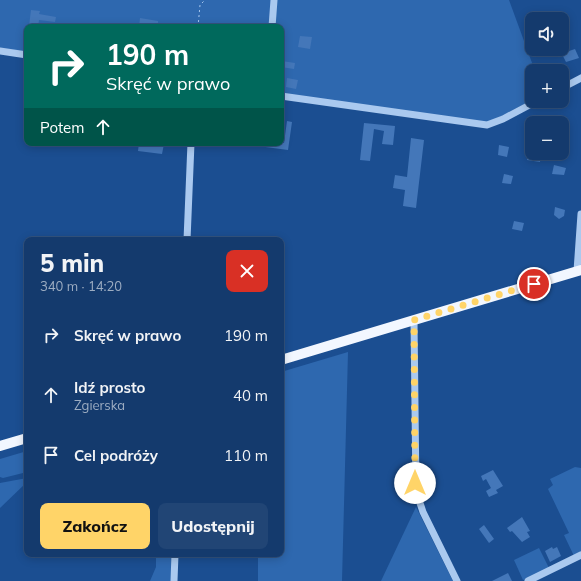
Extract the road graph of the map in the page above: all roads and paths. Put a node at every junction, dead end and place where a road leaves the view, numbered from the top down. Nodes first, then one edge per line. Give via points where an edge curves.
1 (205, 0) edge
2 (274, 0) edge
3 (198, 24) edge
4 (272, 24) edge
5 (0, 51) edge
6 (24, 55) edge
7 (581, 78) edge
8 (569, 84) edge
9 (284, 96) edge
10 (525, 107) edge
11 (192, 146) edge
12 (581, 214) edge
13 (186, 237) edge
14 (579, 270) edge
15 (414, 320) junction
16 (284, 359) edge
17 (24, 439) edge
18 (0, 446) edge
19 (581, 555) edge
20 (175, 557) edge
21 (174, 581) edge
22 (457, 581) edge
23 (528, 581) edge

1 - 3 path via 200,5
2 - 4 street
5 - 6 street
7 - 8 street
9 - 10 street via 487,124
11 - 13 street
12 - 14 street
14 - 15 main road
15 - 16 main road
15 - 22 street via 416,491 423,512
17 - 18 main road
19 - 23 street
20 - 21 street

